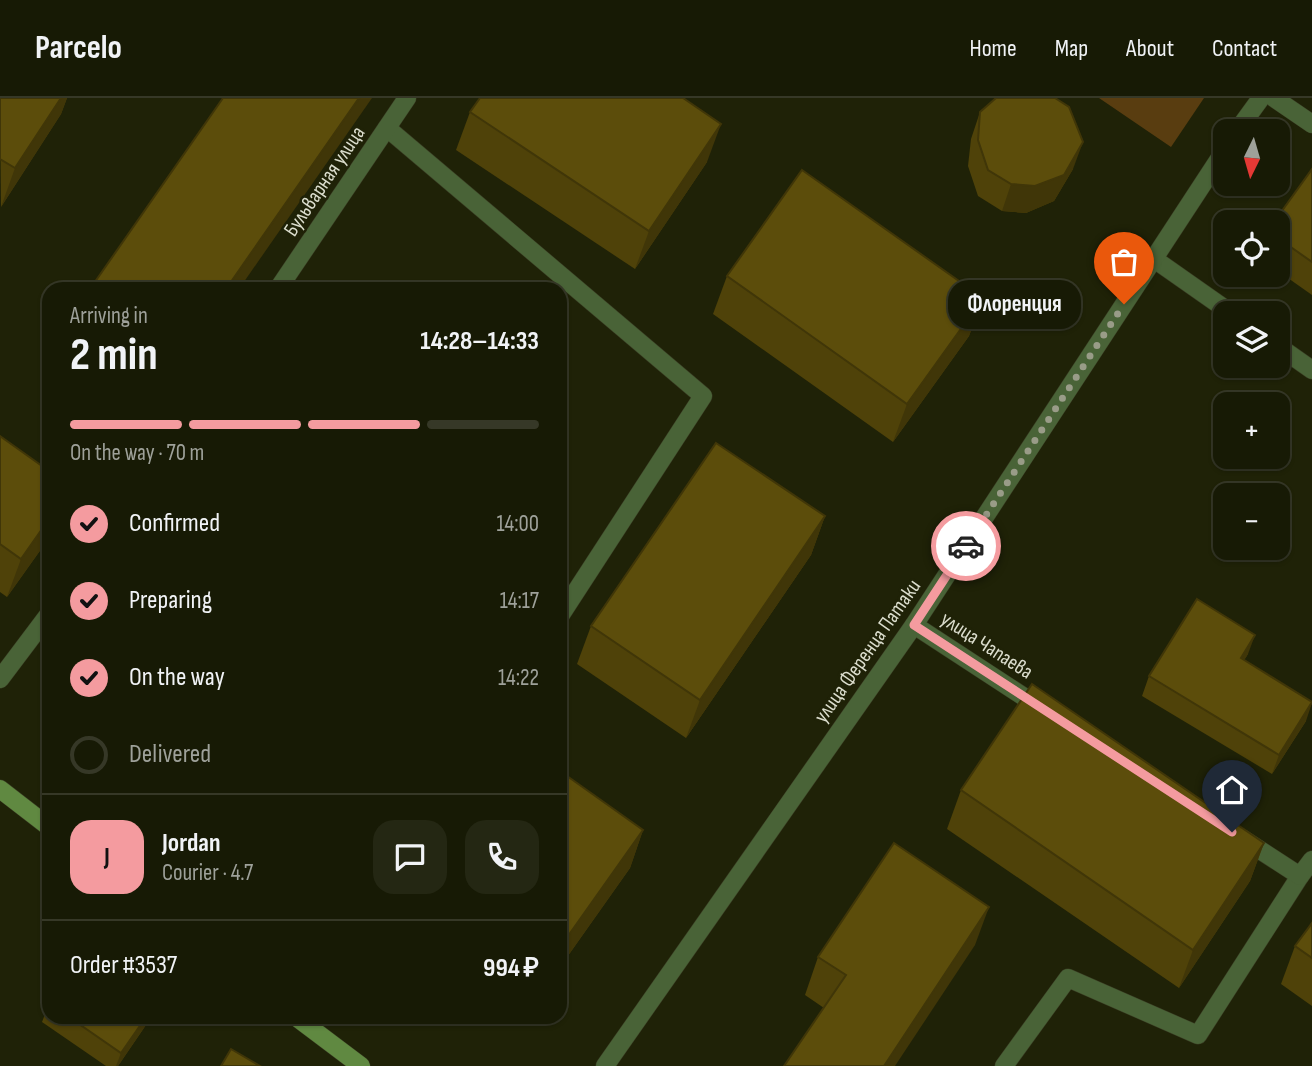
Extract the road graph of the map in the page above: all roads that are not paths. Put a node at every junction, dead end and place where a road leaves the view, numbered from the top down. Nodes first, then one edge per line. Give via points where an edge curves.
1 (407, 98) edge
2 (1261, 98) edge
3 (1274, 98) edge
4 (1246, 119) edge
5 (1312, 124) edge
6 (387, 128) junction
7 (1213, 168) edge
8 (1154, 259) junction
9 (283, 282) edge
10 (1214, 301) edge
11 (1290, 354) edge
12 (1312, 370) edge
13 (567, 605) edge
14 (42, 623) edge
15 (914, 625) junction
16 (0, 680) edge
17 (1054, 716) edge
18 (0, 789) edge
19 (42, 822) edge
20 (1230, 830) edge
21 (1312, 860) edge
22 (1300, 876) junction
23 (305, 1024) edge
24 (361, 1066) edge
25 (605, 1066) edge
26 (1004, 1066) edge

1 - 6 street, Бульварная улица
2 - 4 street
3 - 5 street
6 - 9 street, Бульварная улица
6 - 13 street via 703,396
7 - 8 street, улица Ференца Патаки
8 - 10 street
8 - 15 street, улица Ференца Патаки
11 - 12 street
14 - 16 street
15 - 17 street, улица Чапаева
15 - 25 street, улица Ференца Патаки
18 - 19 main road
20 - 22 street
21 - 22 street
22 - 26 street via 1198,1035 1068,978
23 - 24 main road

